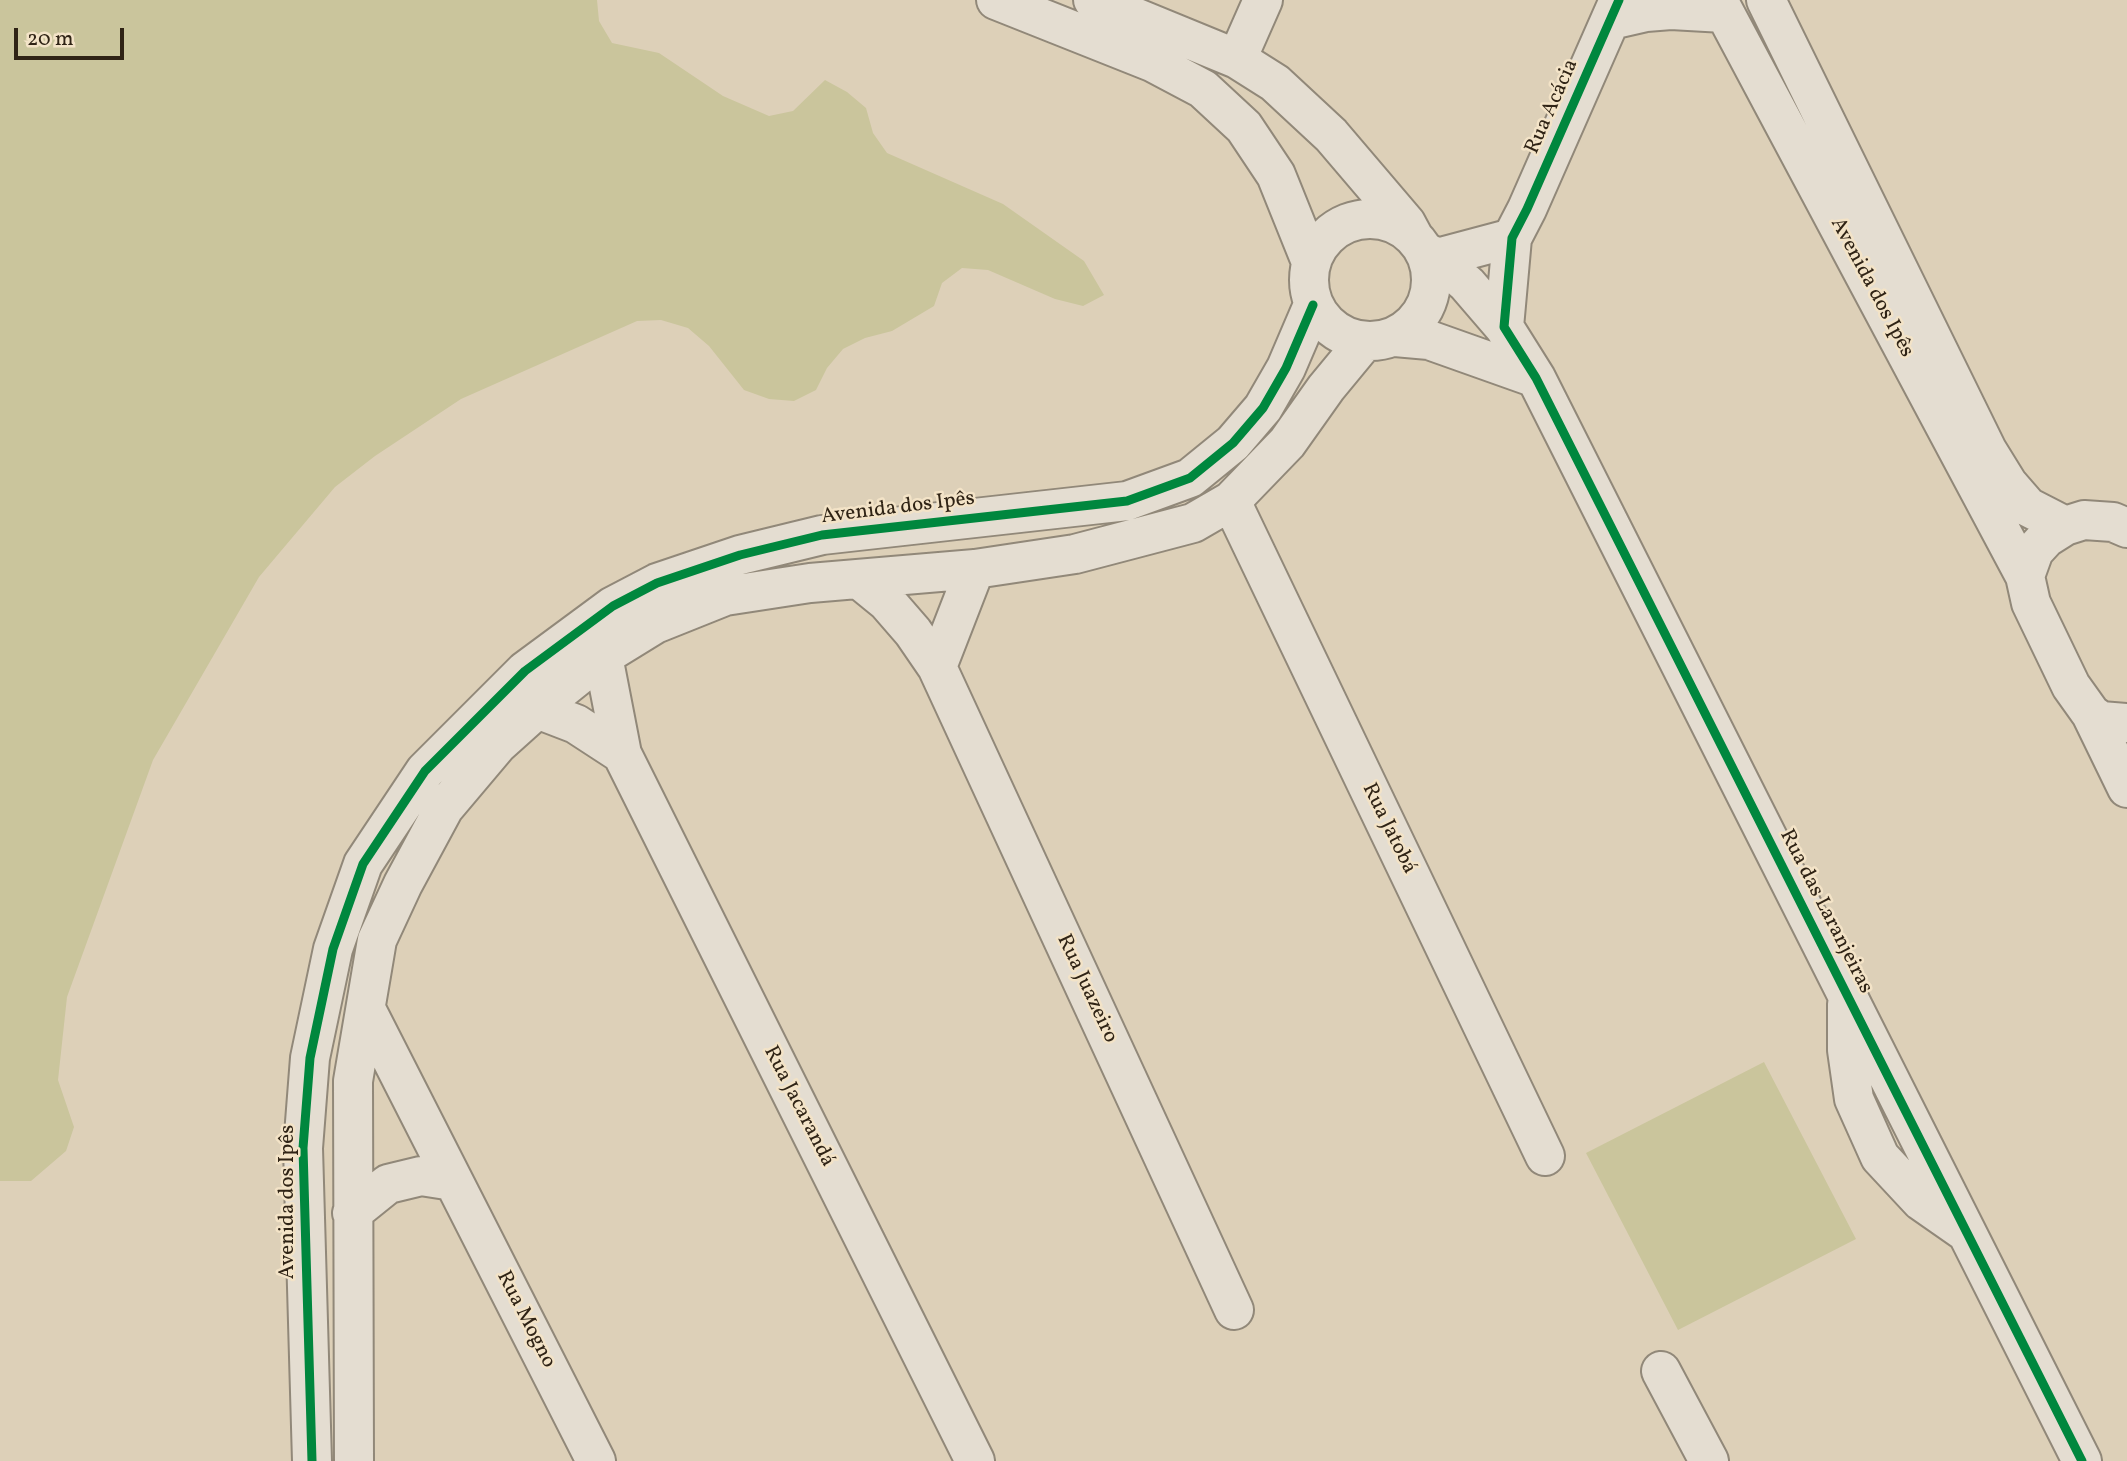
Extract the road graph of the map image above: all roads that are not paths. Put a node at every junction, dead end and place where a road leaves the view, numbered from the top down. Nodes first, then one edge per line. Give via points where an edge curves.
1 (996, 0) edge
2 (1093, 0) edge
3 (1263, 0) edge
4 (1766, 0) edge
5 (1721, 6) edge
6 (1615, 10) edge
7 (1237, 59) junction
8 (1519, 223) junction
9 (1425, 248) junction
10 (1311, 262) junction
11 (1313, 305) junction
12 (1504, 327) junction
13 (1379, 340) junction
14 (1536, 378) junction
15 (1231, 501) junction
16 (2122, 523) edge
17 (2065, 526) junction
18 (975, 569) junction
19 (2025, 576) junction
20 (860, 579) junction
21 (603, 656) junction
22 (937, 667) junction
23 (537, 709) junction
24 (2091, 714) junction
25 (2127, 723) edge
26 (622, 754) junction
27 (2127, 788) edge
28 (366, 1009) junction
29 (1545, 1156) dead end
30 (453, 1181) junction
31 (352, 1213) junction
32 (1234, 1310) dead end
33 (1661, 1371) dead end
34 (312, 1461) edge
35 (354, 1461) edge
36 (596, 1461) edge
37 (975, 1461) edge
38 (1709, 1461) edge
39 (2082, 1461) edge

1 - 10 street via 1152,62 1203,89 1244,127 1276,175
2 - 7 street
3 - 7 street
4 - 17 street, Avenida dos Ipês via 1987,450 2028,507
5 - 6 street
5 - 19 street, Avenida dos Ipês
6 - 8 street, Rua Acácia
7 - 9 street via 1275,83 1331,135
8 - 9 street
8 - 12 street, Rua Acácia
9 - 10 street via 1395,224 1354,220 1320,243
9 - 12 street, Rua das Laranjeiras via 1467,284
9 - 13 street via 1431,275 1429,300 1416,323
10 - 11 street via 1308,284
11 - 13 street via 1325,323 1343,336
11 - 34 street, Avenida dos Ipês via 1263,408 1233,443 1190,478 1127,501 822,535 740,555 657,583 613,606 525,671 425,771 363,864 333,949 310,1058 303,1148
12 - 14 street, Rua das Laranjeiras
13 - 14 street via 1429,340
13 - 15 street via 1326,388 1287,443
14 - 39 street, Rua das Laranjeiras
15 - 18 street via 1193,523 1075,555
15 - 29 street, Rua Jatobá
16 - 17 street via 2084,520
17 - 19 street via 2034,551
18 - 20 street
18 - 22 street
19 - 24 street, Avenida dos Ipês via 2031,603 2049,642
20 - 21 street via 725,596 654,624
20 - 22 street, Rua Juazeiro via 887,602
21 - 23 street
21 - 26 street, Rua Jacarandá
22 - 32 street, Rua Juazeiro
23 - 26 street via 576,724
23 - 28 street via 498,744 444,808 377,940
24 - 25 street via 2101,721
24 - 27 street, Avenida dos Ipês
26 - 37 street, Rua Jacarandá
28 - 30 street, Rua Mogno
28 - 31 street via 353,1082
30 - 31 street via 421,1176 388,1185
30 - 36 street, Rua Mogno
31 - 35 street
33 - 38 street

